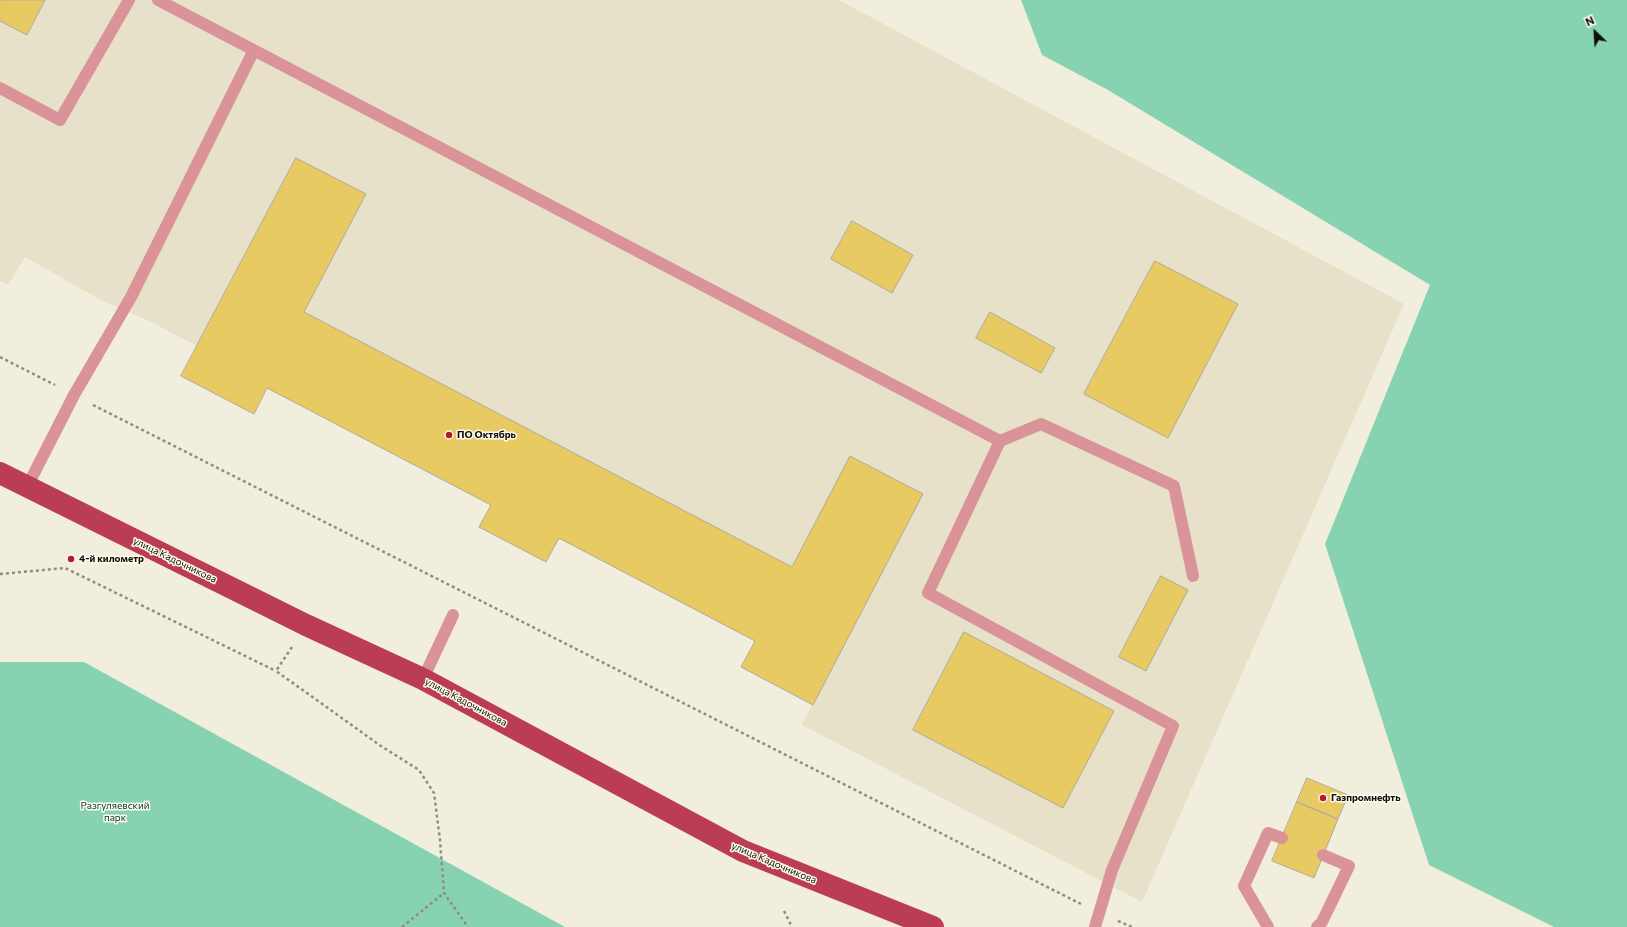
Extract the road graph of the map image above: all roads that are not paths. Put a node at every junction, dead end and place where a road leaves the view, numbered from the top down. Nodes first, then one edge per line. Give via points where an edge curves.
1 (129, 0) edge
2 (158, 0) edge
3 (254, 50) junction
4 (0, 88) edge
5 (1000, 441) junction
6 (0, 473) edge
7 (27, 487) junction
8 (1193, 576) dead end
9 (453, 615) dead end
10 (423, 679) junction
11 (1282, 838) dead end
12 (1323, 855) dead end
13 (933, 927) edge
14 (1095, 927) edge
15 (1268, 927) edge
16 (1317, 927) edge

1 - 4 lane via 60,120
2 - 3 lane
3 - 5 lane
3 - 7 lane via 131,297 74,395
5 - 8 lane via 1041,424 1174,486
5 - 14 lane via 928,593 1173,726 1112,870
6 - 7 main road, улица Кадочникова
7 - 10 main road, улица Кадочникова
9 - 10 lane
10 - 13 main road, улица Кадочникова via 743,851
11 - 15 lane via 1268,833 1244,886
12 - 16 lane via 1349,866 1322,922

